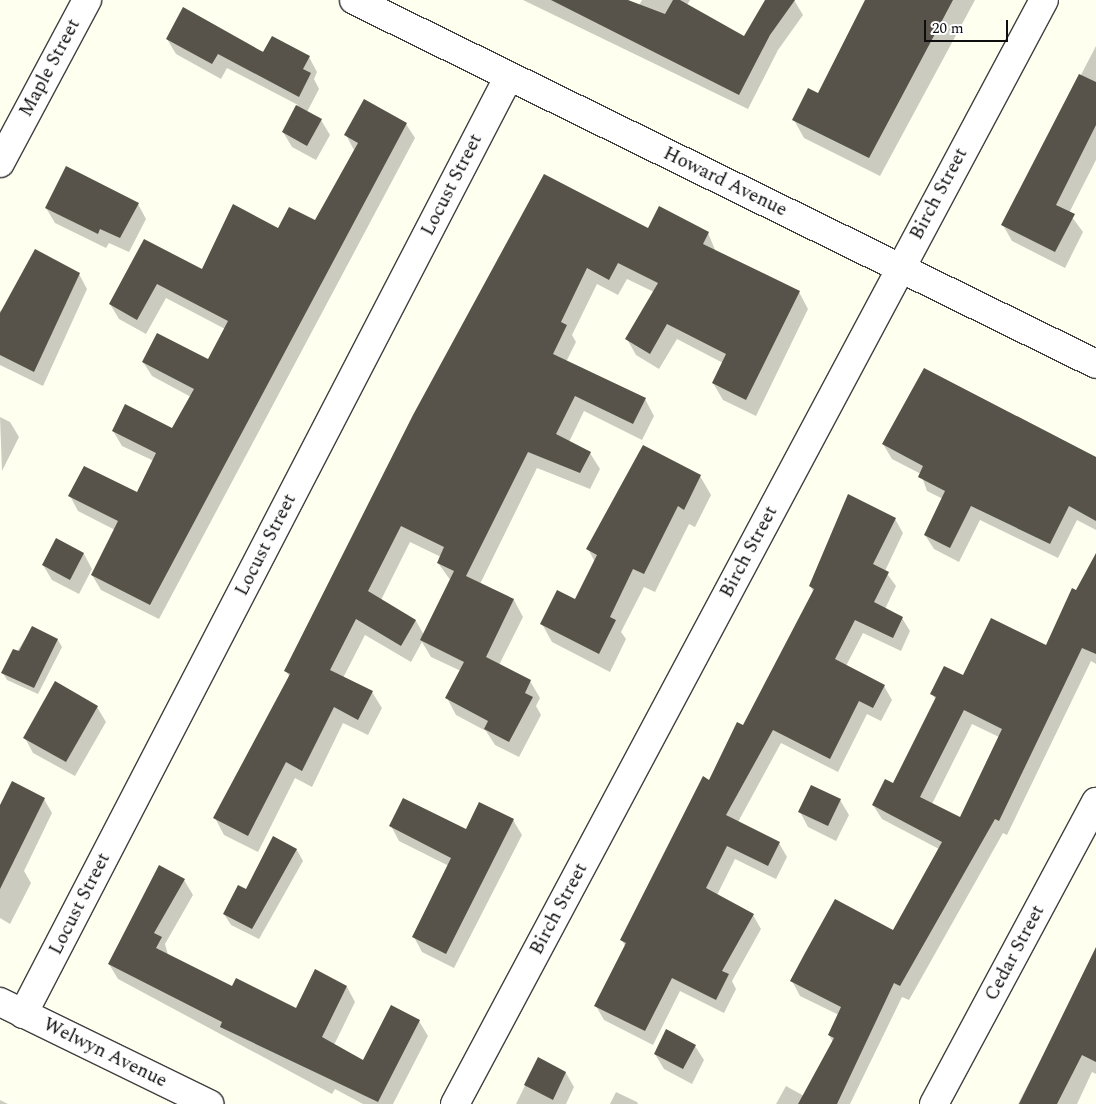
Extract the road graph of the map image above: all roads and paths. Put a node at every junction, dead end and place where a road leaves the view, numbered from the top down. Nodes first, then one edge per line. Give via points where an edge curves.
1 (86, 0) edge
2 (354, 0) edge
3 (1044, 0) edge
4 (509, 76) junction
5 (0, 163) edge
6 (900, 268) junction
7 (1096, 364) edge
8 (1096, 802) edge
9 (12, 1008) edge
10 (209, 1104) edge
11 (455, 1104) edge
12 (934, 1104) edge

1 - 5 street, Maple Street
2 - 4 street, Howard Avenue
3 - 6 street, Birch Street
4 - 6 street, Howard Avenue
4 - 9 street, Locust Street
6 - 7 street, Howard Avenue
6 - 11 street, Birch Street
8 - 12 street, Cedar Street
9 - 10 street, Welwyn Avenue

